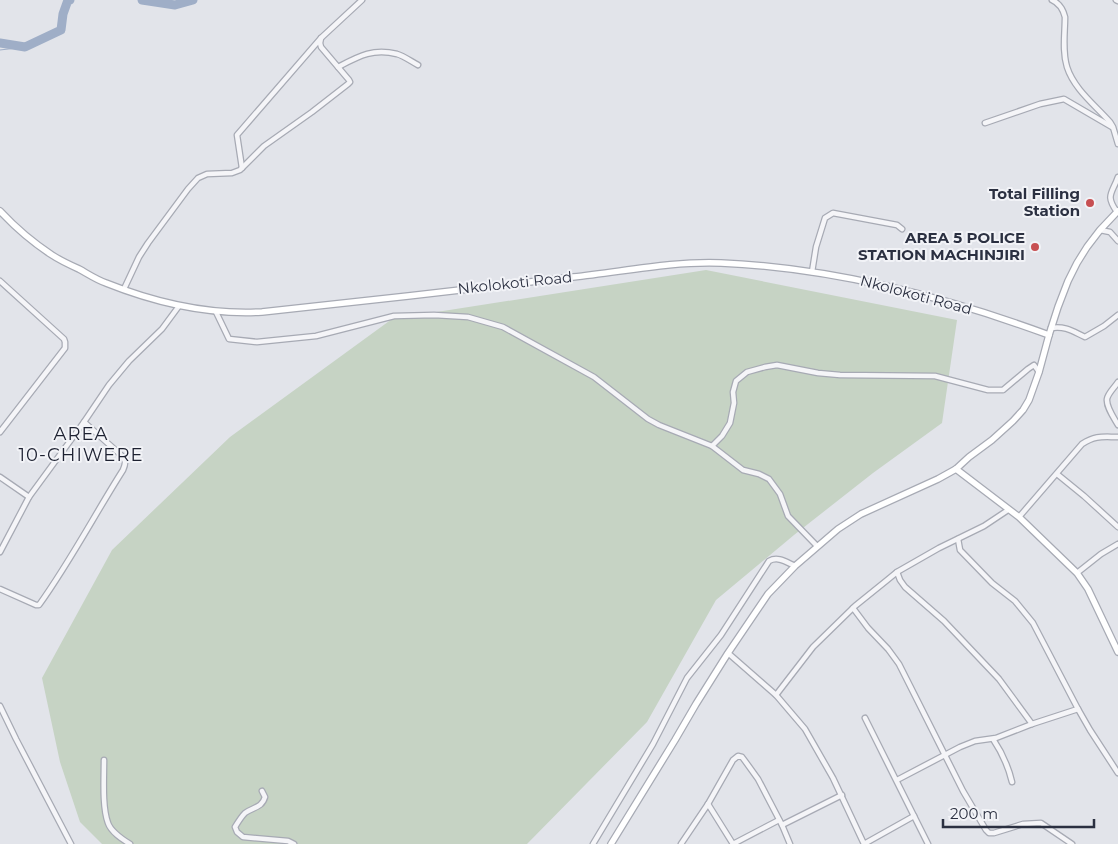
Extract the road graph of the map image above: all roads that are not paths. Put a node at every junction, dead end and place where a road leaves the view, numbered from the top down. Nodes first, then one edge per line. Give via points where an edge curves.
1 (362, 0) edge
2 (1052, 0) edge
3 (321, 38) junction
4 (418, 65) dead end
5 (338, 67) junction
6 (985, 123) dead end
7 (1113, 127) junction
8 (1118, 144) edge
9 (242, 168) junction
10 (1118, 177) edge
11 (0, 211) edge
12 (1118, 212) edge
13 (902, 230) dead end
14 (1100, 230) junction
15 (1118, 241) edge
16 (812, 272) junction
17 (0, 281) edge
18 (124, 289) junction
19 (179, 306) junction
20 (216, 312) junction
21 (1118, 315) edge
22 (1051, 328) junction
23 (1049, 335) junction
24 (1040, 372) junction
25 (1118, 382) edge
26 (84, 422) junction
27 (1118, 425) edge
28 (0, 432) edge
29 (1118, 438) edge
30 (712, 446) junction
31 (956, 469) junction
32 (1057, 474) junction
33 (0, 477) edge
34 (29, 497) junction
35 (1008, 510) junction
36 (1019, 517) junction
37 (1118, 527) edge
38 (958, 539) junction
39 (1118, 544) edge
40 (817, 546) junction
41 (0, 552) edge
42 (795, 566) junction
43 (897, 572) junction
44 (1077, 572) junction
45 (0, 590) edge
46 (854, 608) junction
47 (1118, 652) edge
48 (728, 653) junction
49 (776, 695) junction
50 (0, 706) edge
51 (1078, 709) junction
52 (865, 718) dead end
53 (1032, 724) junction
54 (993, 739) junction
55 (946, 755) junction
56 (104, 760) dead end
57 (1118, 773) edge
58 (897, 780) junction
59 (1012, 782) dead end
60 (262, 791) dead end
61 (842, 795) junction
62 (708, 804) junction
63 (914, 816) junction
64 (781, 823) junction
65 (71, 844) edge
66 (130, 844) edge
67 (294, 844) edge
68 (593, 844) edge
69 (611, 844) edge
70 (681, 844) edge
71 (733, 844) edge
72 (790, 844) edge
73 (928, 844) edge
74 (1072, 844) edge

1 - 3 street
2 - 7 street via 1063,10 1065,17 1065,59 1072,80
3 - 5 street via 321,47
3 - 9 street via 237,135
4 - 5 street via 399,54 378,52 361,55
5 - 9 street via 350,82 264,146
6 - 7 street via 1064,99
7 - 8 street
9 - 18 street via 236,172 207,174 198,178 148,243
10 - 12 street via 1110,198
11 - 18 main road, Nkolokoti Road via 52,255 105,283
12 - 14 main road
13 - 16 street via 897,225 833,213 825,218
14 - 15 street via 1110,232
14 - 22 main road via 1077,263
16 - 20 main road, Nkolokoti Road via 719,263 685,264 262,312
16 - 23 main road, Nkolokoti Road via 912,291
17 - 28 street via 64,339 65,344
18 - 19 main road, Nkolokoti Road
19 - 20 main road, Nkolokoti Road
19 - 26 street via 162,329 115,377
20 - 30 street via 229,339 257,342 316,336 394,316 468,317 503,327 594,377 648,419
21 - 22 street via 1085,337 1069,329
22 - 23 main road
23 - 24 main road
24 - 30 street via 1034,365 1003,390 988,390 935,376 840,375 778,365 754,369 736,381 730,423
24 - 31 main road via 1029,400 1018,416
25 - 27 street via 1107,401
26 - 34 street
26 - 45 street via 121,455 126,464 39,604
29 - 32 street via 1090,439 1077,449
30 - 40 street via 744,470 769,479 780,494 788,516
31 - 35 main road
31 - 40 main road via 861,514
32 - 36 street
32 - 37 street
33 - 34 street
34 - 41 street
35 - 36 main road
35 - 38 street
36 - 44 main road
38 - 43 street
38 - 51 street via 960,550 992,583 1015,600 1033,623
39 - 44 street
40 - 42 main road
42 - 48 main road via 768,594
42 - 68 street via 778,558 769,561 721,635 687,678 653,744
43 - 46 street
43 - 53 street via 905,587 944,621 999,679
44 - 47 main road
46 - 49 street via 813,647
46 - 55 street via 899,664
48 - 49 street
48 - 69 main road
49 - 61 street via 805,729
50 - 65 street
51 - 53 street
51 - 57 street
52 - 58 street
53 - 54 street
54 - 55 street via 975,741
54 - 59 street
55 - 58 street
55 - 74 street via 989,833 1041,823
56 - 66 street via 108,824 120,839
58 - 63 street
60 - 67 street via 264,802 246,812 235,828 237,832 243,837
61 - 63 street via 864,844
61 - 64 street
62 - 64 street via 733,760 742,757 758,779
62 - 70 street
62 - 71 street
63 - 73 street
64 - 71 street
64 - 72 street

